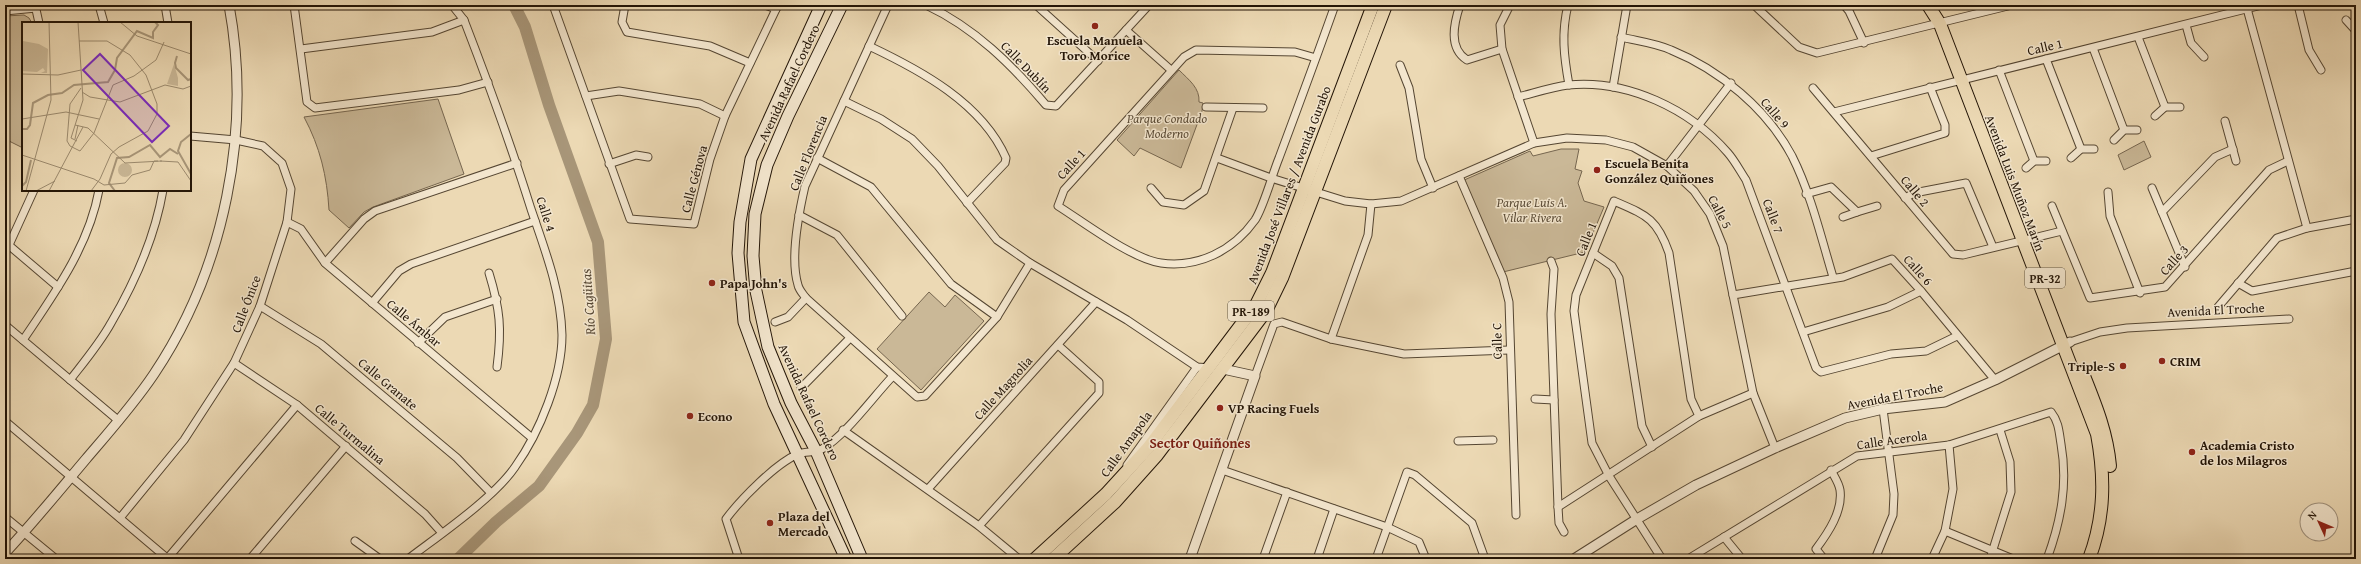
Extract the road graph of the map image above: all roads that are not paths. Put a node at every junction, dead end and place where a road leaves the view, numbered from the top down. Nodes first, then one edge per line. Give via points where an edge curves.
1 (99, 5) edge
2 (165, 5) edge
3 (229, 5) edge
4 (294, 5) edge
5 (452, 5) edge
6 (553, 5) edge
7 (625, 5) edge
8 (765, 5) edge
9 (821, 5) edge
10 (842, 5) edge
11 (888, 5) edge
12 (926, 5) edge
13 (1036, 5) edge
14 (1149, 5) edge
15 (1335, 5) edge
16 (1373, 5) edge
17 (1386, 5) edge
18 (1460, 5) edge
19 (1510, 5) edge
20 (1568, 5) edge
21 (1626, 5) edge
22 (1754, 5) edge
23 (1844, 5) edge
24 (1928, 5) edge
25 (1935, 5) edge
26 (2010, 5) edge
27 (2262, 5) edge
28 (2298, 5) edge
29 (35, 6) edge
30 (777, 7) edge
31 (2247, 7) edge
32 (5, 11) edge
33 (464, 20) junction
34 (2346, 20) dead end
35 (39, 22) edge
36 (104, 22) edge
37 (168, 22) edge
38 (1943, 23) junction
39 (2186, 25) junction
40 (1126, 30) junction
41 (2356, 31) edge
42 (1621, 37) junction
43 (2138, 37) junction
44 (1864, 43) junction
45 (869, 46) junction
46 (2093, 48) junction
47 (301, 49) junction
48 (1502, 49) junction
49 (2204, 57) dead end
50 (1316, 58) junction
51 (2046, 59) junction
52 (1098, 61) junction
53 (750, 63) junction
54 (1400, 65) dead end
55 (1172, 70) junction
56 (1998, 70) junction
57 (2320, 70) dead end
58 (1964, 79) junction
59 (488, 82) junction
60 (1731, 83) junction
61 (1569, 85) junction
62 (1613, 86) junction
63 (1930, 87) junction
64 (1813, 88) dead end
65 (586, 96) junction
66 (1518, 97) junction
67 (844, 101) junction
68 (1206, 107) dead end
69 (2165, 107) junction
70 (2180, 107) dead end
71 (1233, 108) junction
72 (1263, 108) dead end
73 (1834, 112) junction
74 (725, 116) junction
75 (2155, 116) dead end
76 (2225, 120) dead end
77 (1698, 124) junction
78 (2124, 130) junction
79 (2137, 130) dead end
80 (191, 136) edge
81 (236, 140) junction
82 (2114, 140) dead end
83 (1534, 143) junction
84 (2081, 149) junction
85 (2094, 149) dead end
86 (2233, 149) junction
87 (1871, 156) junction
88 (648, 157) dead end
89 (817, 158) junction
90 (1217, 158) junction
91 (2071, 158) dead end
92 (2034, 161) junction
93 (2046, 161) dead end
94 (2236, 161) dead end
95 (2288, 162) junction
96 (517, 164) junction
97 (609, 164) junction
98 (1667, 166) junction
99 (2026, 168) dead end
100 (1459, 176) junction
101 (1271, 178) junction
102 (1151, 188) dead end
103 (1433, 188) junction
104 (2152, 188) dead end
105 (1310, 190) junction
106 (33, 191) edge
107 (99, 191) edge
108 (163, 191) edge
109 (2108, 192) dead end
110 (1806, 194) junction
111 (1905, 198) junction
112 (966, 203) junction
113 (1371, 204) junction
114 (1877, 206) dead end
115 (2052, 206) dead end
116 (1857, 212) junction
117 (2162, 212) junction
118 (798, 215) junction
119 (1843, 217) dead end
120 (2356, 219) edge
121 (535, 221) junction
122 (287, 222) junction
123 (2307, 228) junction
124 (2062, 231) junction
125 (2026, 240) junction
126 (7, 243) edge
127 (1993, 247) junction
128 (1593, 253) junction
129 (1551, 261) dead end
130 (325, 263) junction
131 (1030, 263) junction
132 (2184, 266) junction
133 (2356, 271) edge
134 (489, 273) dead end
135 (1833, 277) junction
136 (755, 281) junction
137 (2238, 283) junction
138 (1787, 286) junction
139 (58, 287) junction
140 (1921, 291) junction
141 (2140, 292) junction
142 (1733, 295) junction
143 (806, 298) junction
144 (497, 299) junction
145 (1096, 302) junction
146 (372, 303) junction
147 (260, 306) junction
148 (2218, 307) dead end
149 (902, 316) dead end
150 (997, 318) junction
151 (2289, 319) dead end
152 (744, 322) junction
153 (776, 322) dead end
154 (5, 325) edge
155 (1803, 332) junction
156 (1957, 336) junction
157 (850, 338) junction
158 (1331, 338) junction
159 (23, 340) junction
160 (418, 343) junction
161 (2067, 344) junction
162 (1058, 345) junction
163 (768, 347) junction
164 (1509, 350) junction
165 (234, 363) junction
166 (497, 367) dead end
167 (1203, 367) junction
168 (1223, 368) junction
169 (892, 376) junction
170 (1255, 376) junction
171 (70, 380) junction
172 (1995, 380) junction
173 (801, 388) dead end
174 (1753, 393) junction
175 (1535, 399) dead end
176 (1554, 400) junction
177 (297, 405) junction
178 (1883, 409) junction
179 (1699, 416) junction
180 (5, 421) edge
181 (119, 421) junction
182 (843, 430) junction
183 (2000, 430) junction
184 (532, 438) junction
185 (1493, 440) dead end
186 (1458, 441) dead end
187 (1949, 445) junction
188 (346, 446) junction
189 (1652, 447) junction
190 (1775, 448) junction
191 (816, 451) junction
192 (1889, 451) junction
193 (798, 454) junction
194 (1222, 470) junction
195 (1831, 470) junction
196 (1609, 476) junction
197 (71, 477) junction
198 (928, 489) junction
199 (1287, 492) junction
200 (491, 493) junction
201 (1558, 507) junction
202 (1334, 509) junction
203 (1516, 515) dead end
204 (5, 516) edge
205 (120, 518) junction
206 (1637, 519) junction
207 (979, 526) junction
208 (1387, 527) junction
209 (1945, 531) junction
210 (1564, 532) dead end
211 (24, 533) junction
212 (442, 533) junction
213 (1724, 537) junction
214 (2100, 539) junction
215 (355, 541) dead end
216 (1994, 551) junction
217 (5, 553) edge
218 (56, 559) edge
219 (168, 559) edge
220 (250, 559) edge
221 (380, 559) edge
222 (408, 559) edge
223 (739, 559) edge
224 (846, 559) edge
225 (862, 559) edge
226 (1019, 559) edge
227 (1029, 559) edge
228 (1035, 559) edge
229 (1053, 559) edge
230 (1190, 559) edge
231 (1263, 559) edge
232 (1317, 559) edge
233 (1376, 559) edge
234 (1426, 559) edge
235 (1485, 559) edge
236 (1574, 559) edge
237 (1662, 559) edge
238 (1688, 559) edge
239 (1742, 559) edge
240 (1824, 559) edge
241 (1875, 559) edge
242 (1932, 559) edge
243 (1990, 559) edge
244 (2013, 559) edge
245 (2047, 559) edge
246 (2089, 559) edge
247 (2097, 559) edge

1 - 36 street
2 - 37 street
3 - 81 street via 236,56
4 - 47 street
5 - 33 street, Calle 4
6 - 65 street, Calle Génova
7 - 53 street via 622,22 627,32 710,46
8 - 30 street
9 - 152 main road, Avenida Rafael Cordero via 751,159 738,245
10 - 136 main road, Avenida Rafael Cordero via 767,165 755,214 752,256
11 - 45 street, Calle Florencia
12 - 52 street, Calle Dublín via 976,34 1016,70 1046,105 1056,106
13 - 52 street
14 - 40 street, Calle Dublín
15 - 50 street, Calle 1
16 - 105 main road, Avenida José Villares / Avenida Gurabo / PR-189
17 - 105 main road, Avenida José Villares / Avenida Gurabo / PR-189
18 - 48 street via 1454,24 1459,55 1467,60
19 - 48 street via 1500,25
20 - 61 street via 1563,32 1563,55
21 - 42 street
22 - 44 street via 1799,47 1817,53
23 - 44 street
24 - 38 main road, Avenida Luis Muñoz Marín / PR-32
25 - 38 main road, Avenida Luis Muñoz Marín / PR-32
26 - 38 street
27 - 31 street, Calle 1
28 - 57 street via 2309,50
29 - 32 street
29 - 35 street
30 - 53 street, Calle Génova
31 - 39 street, Calle 1
31 - 95 street
33 - 47 street via 432,32
33 - 59 street, Calle 4
34 - 41 street
38 - 44 street
38 - 58 main road, Avenida Luis Muñoz Marín / PR-32
39 - 43 street, Calle 1
39 - 49 street via 2191,43
40 - 52 street, Calle Dublín
40 - 55 street
42 - 60 street, Calle 9 via 1671,50
42 - 62 street
43 - 46 street, Calle 1
43 - 69 street
45 - 67 street, Calle Florencia
45 - 112 street via 914,68 949,91 978,118 1002,149 1006,158 1005,163
46 - 51 street, Calle 1
46 - 78 street
47 - 59 street via 307,102 316,108 459,90
48 - 66 street
50 - 55 street, Calle 1 via 1295,52 1196,50 1184,57
50 - 101 street, Calle 1
51 - 56 street, Calle 1
51 - 84 street
53 - 74 street, Calle Génova
54 - 103 street via 1409,88 1421,159
55 - 101 street, Calle 1 via 1064,190 1058,206 1135,253 1160,263 1181,264 1201,261 1228,248 1255,220
56 - 58 street, Calle 1
56 - 92 street
58 - 63 street, Calle 1
58 - 125 main road, Avenida Luis Muñoz Marín / PR-32
59 - 96 street, Calle 4
60 - 77 street
60 - 110 street, Calle 9 via 1776,131 1792,157
61 - 62 street, Calle 7
61 - 66 street, Calle 7
62 - 77 street, Calle 7 via 1665,104
63 - 73 street, Calle 1
63 - 87 street via 1945,125 1945,133
64 - 73 street, Calle 2
65 - 74 street via 619,91 700,104
65 - 97 street, Calle Génova
66 - 83 street
67 - 89 street, Calle Florencia
67 - 112 street via 882,119 912,139 938,166
68 - 71 street
69 - 70 street
69 - 75 street
71 - 72 street
71 - 90 street
73 - 87 street, Calle 2
74 - 97 street, Calle Génova via 710,159 694,224 630,219
76 - 86 street
77 - 98 street
77 - 138 street, Calle 7 via 1728,153 1746,180
78 - 79 street
78 - 82 street
80 - 81 street, Calle Ónice
81 - 122 street, Calle Ónice via 262,146 282,163 291,189
81 - 181 street via 218,235 193,303 154,373
83 - 98 street, Calle 5 via 1567,138 1606,140 1633,147
83 - 100 street, Calle 5
84 - 85 street
84 - 91 street
86 - 94 street
86 - 117 street via 2215,156
87 - 111 street, Calle 2
88 - 97 street via 636,155
89 - 118 street, Calle Florencia via 805,186
89 - 150 street via 871,187 951,284
90 - 101 street
90 - 102 street via 1204,191 1184,205 1163,202
92 - 93 street
92 - 99 street
95 - 123 street
95 - 132 street, Calle 3 via 2269,170
96 - 121 street, Calle 4
96 - 130 street via 375,211 364,219
98 - 142 street, Calle 5 via 1694,191 1710,214 1723,246
100 - 103 street, Calle 5
100 - 164 street, Calle C via 1503,278 1509,302
101 - 105 street
103 - 113 street, Calle 5 via 1401,201
104 - 117 street
105 - 113 street, Calle 5 via 1345,201
105 - 167 main road, Avenida José Villares / Avenida Gurabo / PR-189 via 1256,305
105 - 168 main road, Avenida José Villares / Avenida Gurabo / PR-189 via 1277,290 1266,311
106 - 126 street
107 - 139 street via 75,257
108 - 171 street via 160,210 138,273 111,324
109 - 141 street via 2110,216
110 - 116 street via 1831,187
110 - 135 street, Calle 9
111 - 127 street, Calle 2 via 1952,254 1964,255
111 - 127 street via 1914,193 1966,183
112 - 131 street via 997,240
113 - 158 street via 1368,235
114 - 116 street
115 - 124 street
116 - 119 street
117 - 132 street
118 - 143 street, Calle Florencia via 795,273 798,287
118 - 149 street via 837,235
120 - 123 street
121 - 146 street via 411,264 399,272
121 - 184 street, Calle 4 via 556,286 562,335 556,383
122 - 130 street, Calle Ámbar via 301,229
122 - 147 street, Calle Ónice
123 - 137 street via 2277,238
124 - 125 street, Calle 2
124 - 141 street, Calle 3 via 2090,298
125 - 127 street, Calle 2
125 - 161 main road, Avenida Luis Muñoz Marín / PR-32
126 - 139 street
128 - 179 street, Calle 1 via 1614,201 1646,215 1662,232 1669,253 1691,399
128 - 189 street via 1612,266 1619,278 1642,426
128 - 196 street, Calle 1 via 1576,295 1574,311 1592,443
129 - 176 street via 1554,269 1551,314
130 - 146 street, Calle Ámbar
131 - 145 street
131 - 150 street
132 - 141 street, Calle 3 via 2165,287
133 - 137 street via 2252,291
134 - 144 street
135 - 138 street, Calle 6
135 - 140 street, Calle 6 via 1843,277 1892,259
136 - 152 main road via 751,305
136 - 163 main road, Avenida Rafael Cordero
137 - 148 street
138 - 142 street, Calle 6
138 - 155 street, Calle 7
139 - 159 street
140 - 155 street via 1888,307
140 - 156 street, Calle 6
142 - 174 street, Calle 5
143 - 153 street via 788,317
143 - 157 street, Calle Florencia
144 - 160 street via 445,317
144 - 166 street via 501,336
145 - 162 street, Calle Magnolia
145 - 167 street
146 - 160 street, Calle Ámbar
147 - 165 street, Calle Ónice
147 - 200 street, Calle Granate via 321,344 457,458
150 - 169 street, Calle Florencia via 925,396 917,398
151 - 161 street, Avenida El Troche via 2127,328 2100,332
152 - 163 main road via 758,332
152 - 193 main road, Avenida Rafael Cordero via 774,404
154 - 159 street
155 - 156 street, Calle 7 via 1816,368 1821,372 1891,354 1926,351
156 - 172 street, Calle 6
157 - 169 street, Calle Florencia
157 - 173 street
158 - 164 street via 1404,354
158 - 170 street via 1282,322 1274,324
159 - 171 street
160 - 184 street, Calle Ámbar
161 - 172 street, Avenida El Troche
161 - 214 main road, Avenida Luis Muñoz Marín / PR-32 via 2097,434 2101,457 2103,506
162 - 198 street, Calle Magnolia
162 - 207 street via 1099,382 1099,393
163 - 191 main road, Avenida Rafael Cordero via 791,403
164 - 203 street, Calle C
165 - 177 street, Calle Turmalina
165 - 205 street, Calle Ónice via 184,440
167 - 168 street
167 - 227 street, Calle Amapola via 1114,482
167 - 228 main road, Avenida José Villares / Avenida Gurabo / PR-189 via 1148,448 1106,494
168 - 170 street
168 - 229 main road, Avenida José Villares / Avenida Gurabo / PR-189 via 1157,455 1115,502
169 - 182 street
170 - 194 street
171 - 181 street
172 - 178 street, Avenida El Troche via 1945,402
174 - 179 street
174 - 190 street, Calle 5
175 - 176 street
176 - 201 street
177 - 188 street, Calle Turmalina
177 - 219 street
178 - 190 street, Avenida El Troche via 1845,418
178 - 192 street
179 - 189 street
180 - 197 street
181 - 197 street
182 - 191 street via 822,450
182 - 198 street
183 - 187 street, Calle Acerola
183 - 216 street via 2010,462 2011,492
183 - 245 street, Calle Acerola via 2051,412 2058,420 2065,464 2064,497 2058,529
184 - 200 street, Calle 4 via 515,468
185 - 186 street
187 - 192 street, Calle Acerola
187 - 209 street via 1953,489
188 - 212 street, Calle Turmalina via 425,514
188 - 220 street
189 - 196 street
190 - 206 street, Avenida El Troche via 1696,486
191 - 193 street
191 - 225 main road, Avenida Rafael Cordero
192 - 195 street, Calle Acerola via 1857,456
192 - 241 street via 1894,494 1893,515
193 - 223 street via 766,477 739,502 726,519
193 - 224 main road, Avenida Rafael Cordero
194 - 199 street
194 - 230 street
195 - 213 street, Calle Acerola
195 - 240 street via 1840,489 1840,505 1828,534 1816,549
196 - 201 street
196 - 206 street, Calle 1
197 - 205 street
197 - 211 street
198 - 207 street
199 - 202 street
199 - 231 street
200 - 212 street, Calle 4
201 - 210 street via 1559,523
202 - 208 street
202 - 232 street
204 - 211 street
205 - 219 street
206 - 236 street, Avenida El Troche
206 - 237 street, Calle 1
207 - 226 street
208 - 233 street
208 - 234 street via 1419,542
208 - 235 street via 1407,472 1414,474 1472,523
209 - 216 street
209 - 242 street
211 - 217 street
211 - 218 street
212 - 222 street, Calle 4
213 - 238 street, Calle Acerola
213 - 239 street
214 - 246 main road, Avenida Luis Muñoz Marín / PR-32
214 - 247 main road, Avenida Luis Muñoz Marín / PR-32
215 - 221 street
216 - 243 street
216 - 244 street

